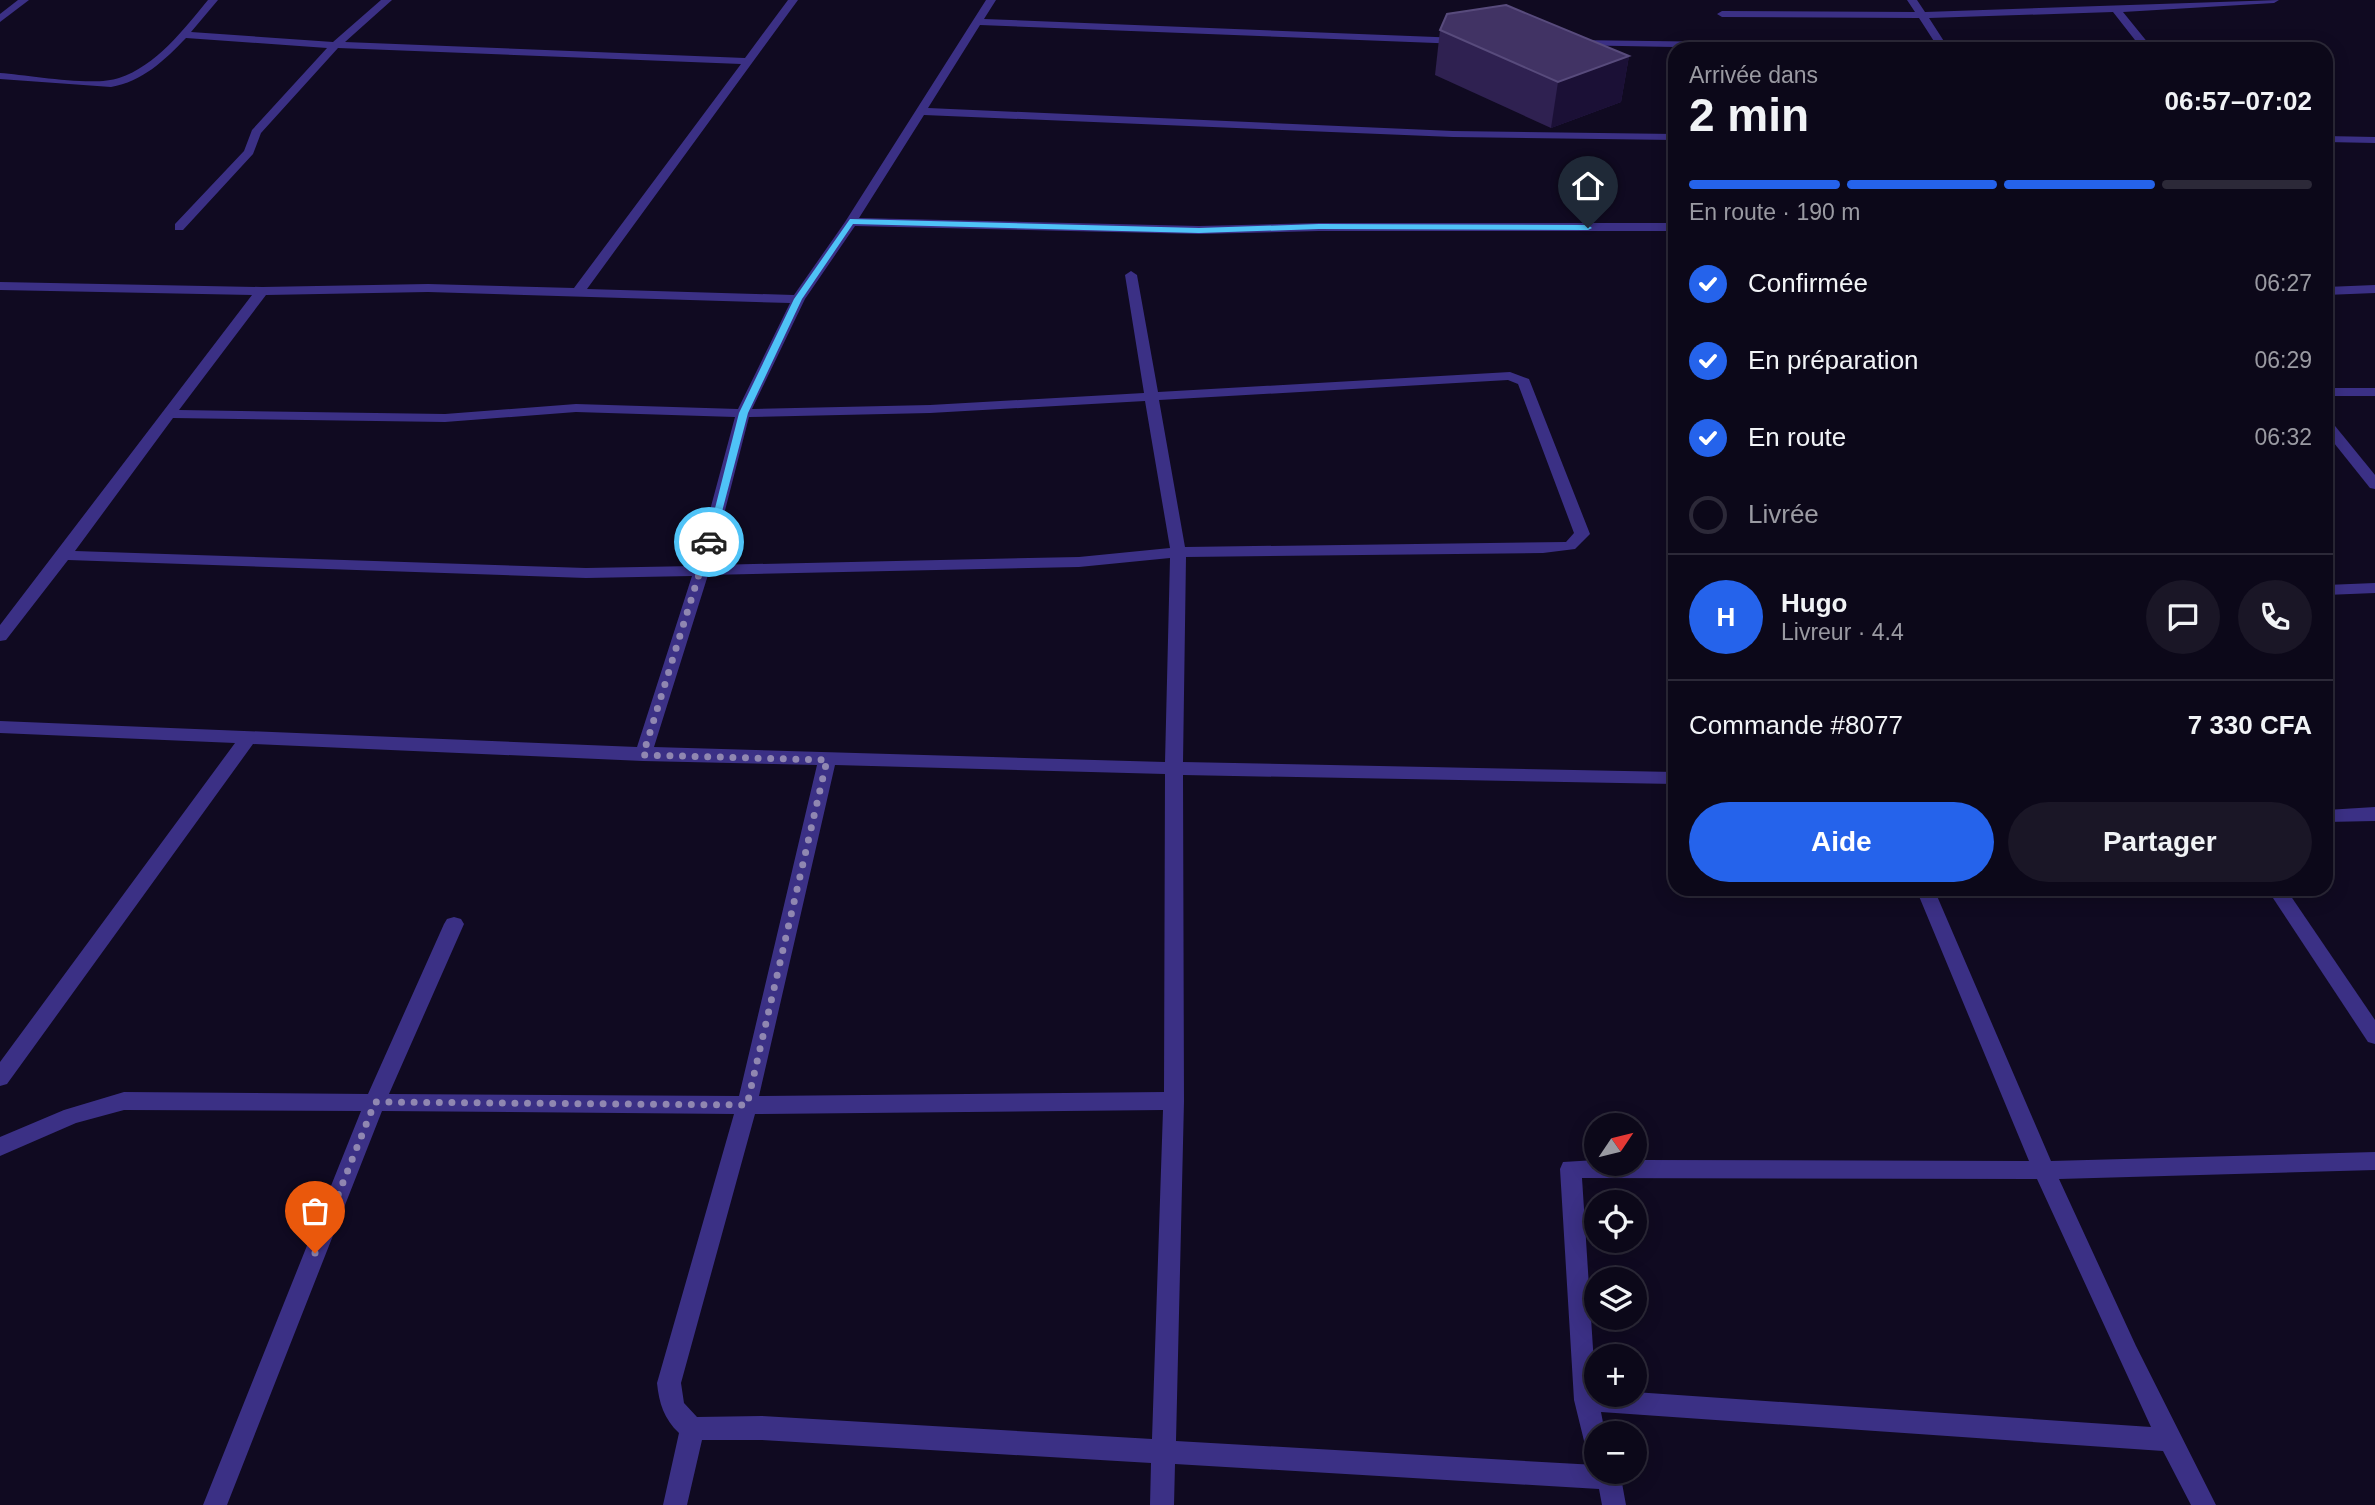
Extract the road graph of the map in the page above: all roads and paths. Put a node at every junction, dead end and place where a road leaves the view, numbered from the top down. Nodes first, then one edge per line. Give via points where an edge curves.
1 (24, 0) edge
2 (213, 0) edge
3 (387, 0) edge
4 (793, 0) edge
5 (991, 0) edge
6 (1716, 0) edge
7 (1912, 0) edge
8 (2141, 0) edge
9 (2274, 0) edge
10 (2151, 9) junction
11 (2116, 10) junction
12 (1919, 14) junction
13 (0, 19) edge
14 (977, 22) junction
15 (1725, 33) edge
16 (184, 35) junction
17 (1471, 41) edge
18 (1565, 42) edge
19 (1939, 42) edge
20 (2142, 42) edge
21 (335, 45) junction
22 (750, 61) junction
23 (0, 76) edge
24 (920, 111) junction
25 (1668, 137) edge
26 (2333, 139) edge
27 (2375, 140) edge
28 (850, 222) junction
29 (179, 227) dead end
30 (1668, 227) edge
31 (1131, 275) dead end
32 (1, 288) edge
33 (2375, 289) edge
34 (262, 291) junction
35 (579, 291) junction
36 (2333, 291) edge
37 (798, 299) junction
38 (2333, 392) edge
39 (2375, 392) edge
40 (1154, 396) junction
41 (743, 413) junction
42 (167, 414) junction
43 (2333, 433) edge
44 (2375, 485) edge
45 (1178, 552) junction
46 (65, 555) junction
47 (701, 572) junction
48 (2375, 588) edge
49 (2333, 590) edge
50 (0, 635) edge
51 (0, 727) edge
52 (247, 739) junction
53 (643, 755) junction
54 (827, 760) junction
55 (1174, 770) junction
56 (1668, 778) edge
57 (2375, 814) edge
58 (2333, 816) edge
59 (1928, 896) edge
60 (2281, 896) edge
61 (454, 924) dead end
62 (2375, 1036) edge
63 (0, 1078) edge
64 (1174, 1101) junction
65 (375, 1102) junction
66 (747, 1105) junction
67 (0, 1147) edge
68 (2375, 1161) edge
69 (2043, 1170) junction
70 (1584, 1369) edge
71 (1647, 1404) edge
72 (692, 1429) junction
73 (2169, 1440) junction
74 (1165, 1453) junction
75 (1584, 1474) edge
76 (1610, 1484) edge
77 (215, 1505) edge
78 (675, 1505) edge
79 (1162, 1505) edge
80 (1614, 1505) edge
81 (2204, 1505) edge

1 - 13 street
2 - 16 street
3 - 21 street
4 - 22 street
5 - 14 street
6 - 15 street
7 - 12 street
8 - 10 street
9 - 10 street
10 - 11 street
11 - 12 street
11 - 20 street
12 - 15 street
12 - 19 street
14 - 17 street
14 - 24 street
15 - 18 street
16 - 21 street
16 - 23 street via 140,73 117,83
21 - 22 street
21 - 29 street via 256,131 249,152
22 - 35 street
24 - 25 street via 1453,134
24 - 28 street
26 - 27 street
28 - 30 street via 1199,230
28 - 37 street
31 - 40 street
32 - 34 street
33 - 36 street
34 - 35 street
34 - 42 street
35 - 37 street
37 - 41 street
38 - 39 street
40 - 41 street via 930,409
40 - 45 street
40 - 45 street via 1510,376 1524,382 1582,534 1570,546 1543,548
41 - 42 street via 576,408 444,418
41 - 47 street
42 - 46 street
43 - 44 street
45 - 47 street via 1079,562
45 - 55 street
46 - 47 street via 586,573
46 - 50 street
47 - 53 street
48 - 49 street
51 - 52 street
52 - 53 street
52 - 63 street
53 - 54 street
54 - 55 street
54 - 66 street
55 - 56 street
55 - 64 street
57 - 58 street
59 - 69 street
60 - 62 street
61 - 65 street
64 - 66 street
64 - 74 street
65 - 66 street
65 - 67 street via 124,1101 71,1116
65 - 77 street
66 - 72 street via 669,1383 674,1413
68 - 69 street
69 - 70 street via 1571,1169
69 - 73 street
71 - 73 street
72 - 74 street via 762,1429
72 - 78 street
73 - 81 street
74 - 75 street
74 - 79 street
76 - 80 street

